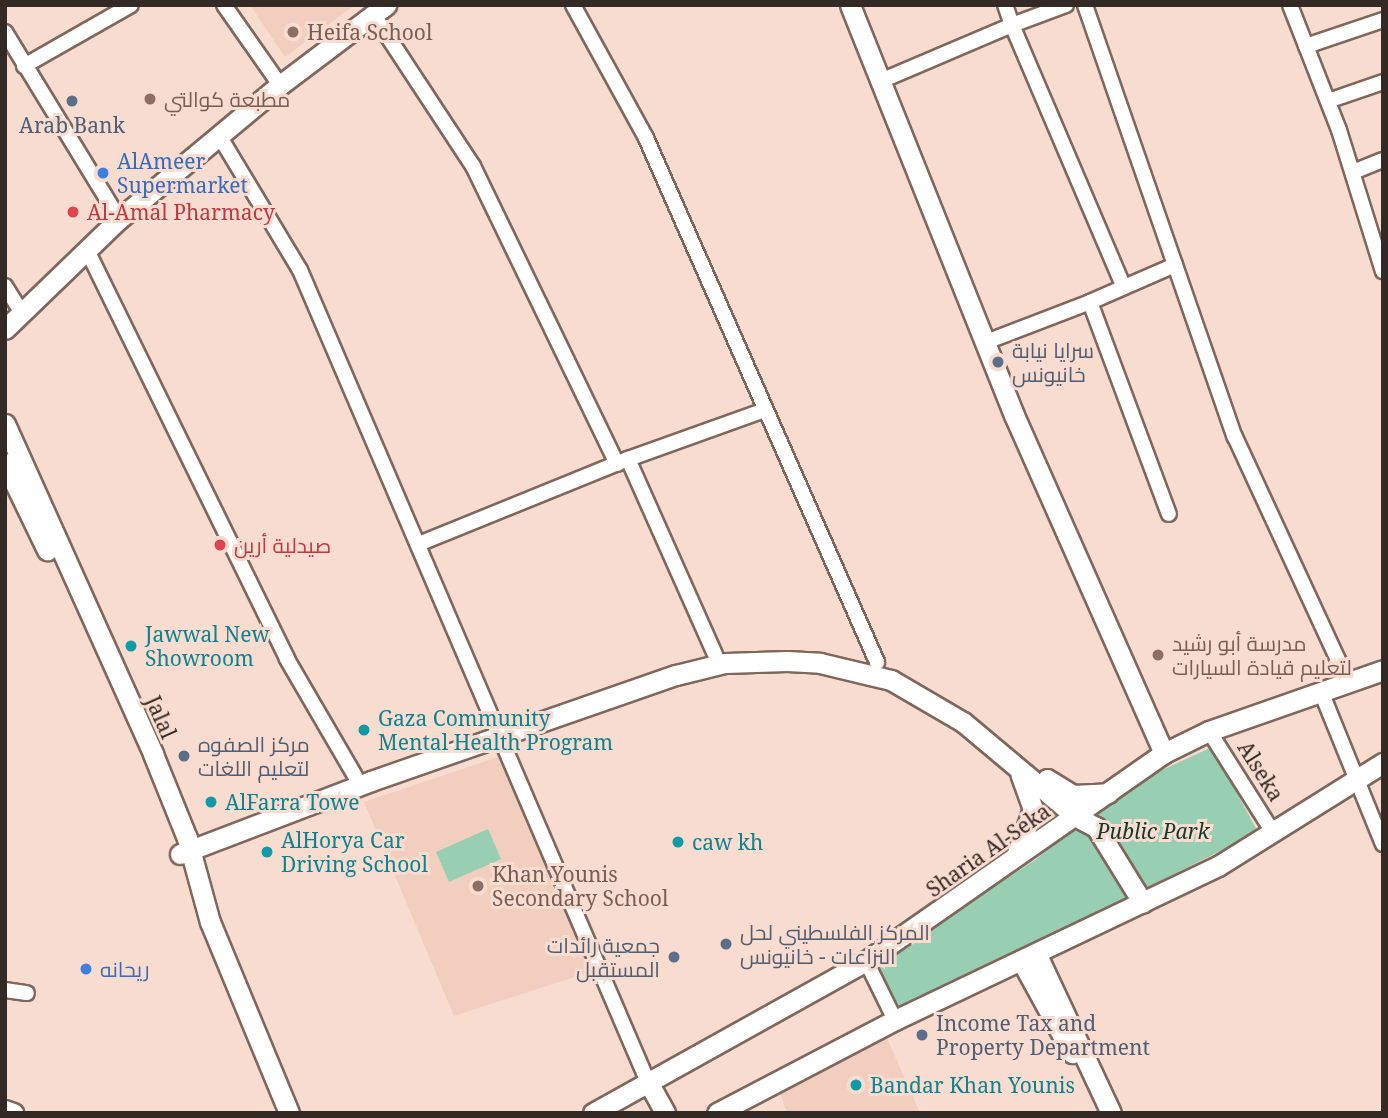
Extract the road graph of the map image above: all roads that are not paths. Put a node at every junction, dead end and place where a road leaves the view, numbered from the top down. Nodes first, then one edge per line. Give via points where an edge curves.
1 (131, 5) edge
2 (225, 5) edge
3 (573, 5) edge
4 (850, 5) edge
5 (1005, 5) edge
6 (1066, 5) edge
7 (1085, 5) edge
8 (1290, 5) edge
9 (375, 8) edge
10 (1383, 20) edge
11 (1012, 24) junction
12 (5, 32) edge
13 (1306, 46) junction
14 (24, 66) junction
15 (883, 80) junction
16 (277, 81) junction
17 (1383, 82) edge
18 (1328, 101) junction
19 (220, 137) junction
20 (1383, 160) edge
21 (1353, 172) junction
22 (117, 216) junction
23 (87, 250) junction
24 (1175, 265) junction
25 (1383, 271) edge
26 (1124, 287) junction
27 (1090, 302) junction
28 (12, 304) edge
29 (5, 329) edge
30 (986, 342) junction
31 (765, 410) junction
32 (5, 424) edge
33 (623, 462) junction
34 (5, 463) edge
35 (1169, 514) dead end
36 (421, 543) junction
37 (715, 654) junction
38 (877, 662) junction
39 (1383, 670) edge
40 (1349, 684) junction
41 (1322, 694) junction
42 (500, 731) junction
43 (1209, 731) junction
44 (1164, 753) junction
45 (1383, 763) edge
46 (1016, 766) junction
47 (355, 776) junction
48 (1356, 779) junction
49 (1108, 793) junction
50 (1075, 816) junction
51 (1274, 834) junction
52 (1383, 844) edge
53 (183, 846) junction
54 (1012, 862) junction
55 (1143, 903) junction
56 (1030, 958) junction
57 (866, 961) junction
58 (5, 990) edge
59 (27, 993) dead end
60 (895, 1020) junction
61 (647, 1080) junction
62 (627, 1093) junction
63 (5, 1110) edge
64 (13, 1113) edge
65 (282, 1113) edge
66 (289, 1113) edge
67 (593, 1113) edge
68 (652, 1113) edge
69 (665, 1113) edge
70 (717, 1113) edge
71 (1101, 1113) edge
72 (1111, 1113) edge

1 - 14 street
2 - 16 street
3 - 31 street via 646,138
4 - 15 main road
5 - 11 street
6 - 11 street
7 - 24 street
8 - 13 street
9 - 16 main road
9 - 33 street via 473,166
10 - 13 street
11 - 15 street
11 - 26 street
12 - 14 street
13 - 18 street
14 - 22 street
15 - 30 main road
16 - 19 main road
16 - 22 main road
17 - 18 street
18 - 21 street
19 - 22 main road
19 - 36 street via 300,270
20 - 21 street
21 - 25 street
22 - 23 main road
22 - 28 main road
23 - 28 main road
23 - 47 street via 287,659
24 - 26 street
24 - 40 street via 1235,437
26 - 27 street
27 - 30 street
27 - 35 street
28 - 29 main road
30 - 44 main road
31 - 33 street
31 - 38 street
32 - 53 main road, Jalal
33 - 36 street
33 - 37 street
34 - 53 main road, Jalal
36 - 42 street
37 - 38 main road via 796,652
37 - 42 main road
38 - 49 main road via 953,700 1064,790 1087,797
39 - 40 main road, Sharia Al-Seka
40 - 41 main road, Sharia Al-Seka
41 - 43 main road, Sharia Al-Seka
41 - 48 street
42 - 46 main road via 725,663 787,661 891,680 963,722
42 - 47 main road
42 - 53 main road
42 - 61 street
43 - 44 main road, Sharia Al-Seka
43 - 51 street, Alseka
44 - 49 main road, Sharia Al-Seka
45 - 48 main road
46 - 50 main road
46 - 54 main road via 1033,809
47 - 53 main road
48 - 51 main road
48 - 52 street
49 - 50 main road, Sharia Al-Seka
50 - 54 main road, Sharia Al-Seka
50 - 55 main road via 1102,833
51 - 55 main road
53 - 65 main road, Jalal
53 - 66 main road, Jalal
54 - 57 main road, Sharia Al-Seka
55 - 56 main road
56 - 60 main road
56 - 71 main road
56 - 72 main road
57 - 60 street
57 - 61 main road, Sharia Al-Seka
58 - 59 street
60 - 70 main road
61 - 62 main road, Sharia Al-Seka
61 - 69 main road
62 - 67 main road, Sharia Al-Seka
62 - 68 main road via 640,1097
63 - 64 main road

